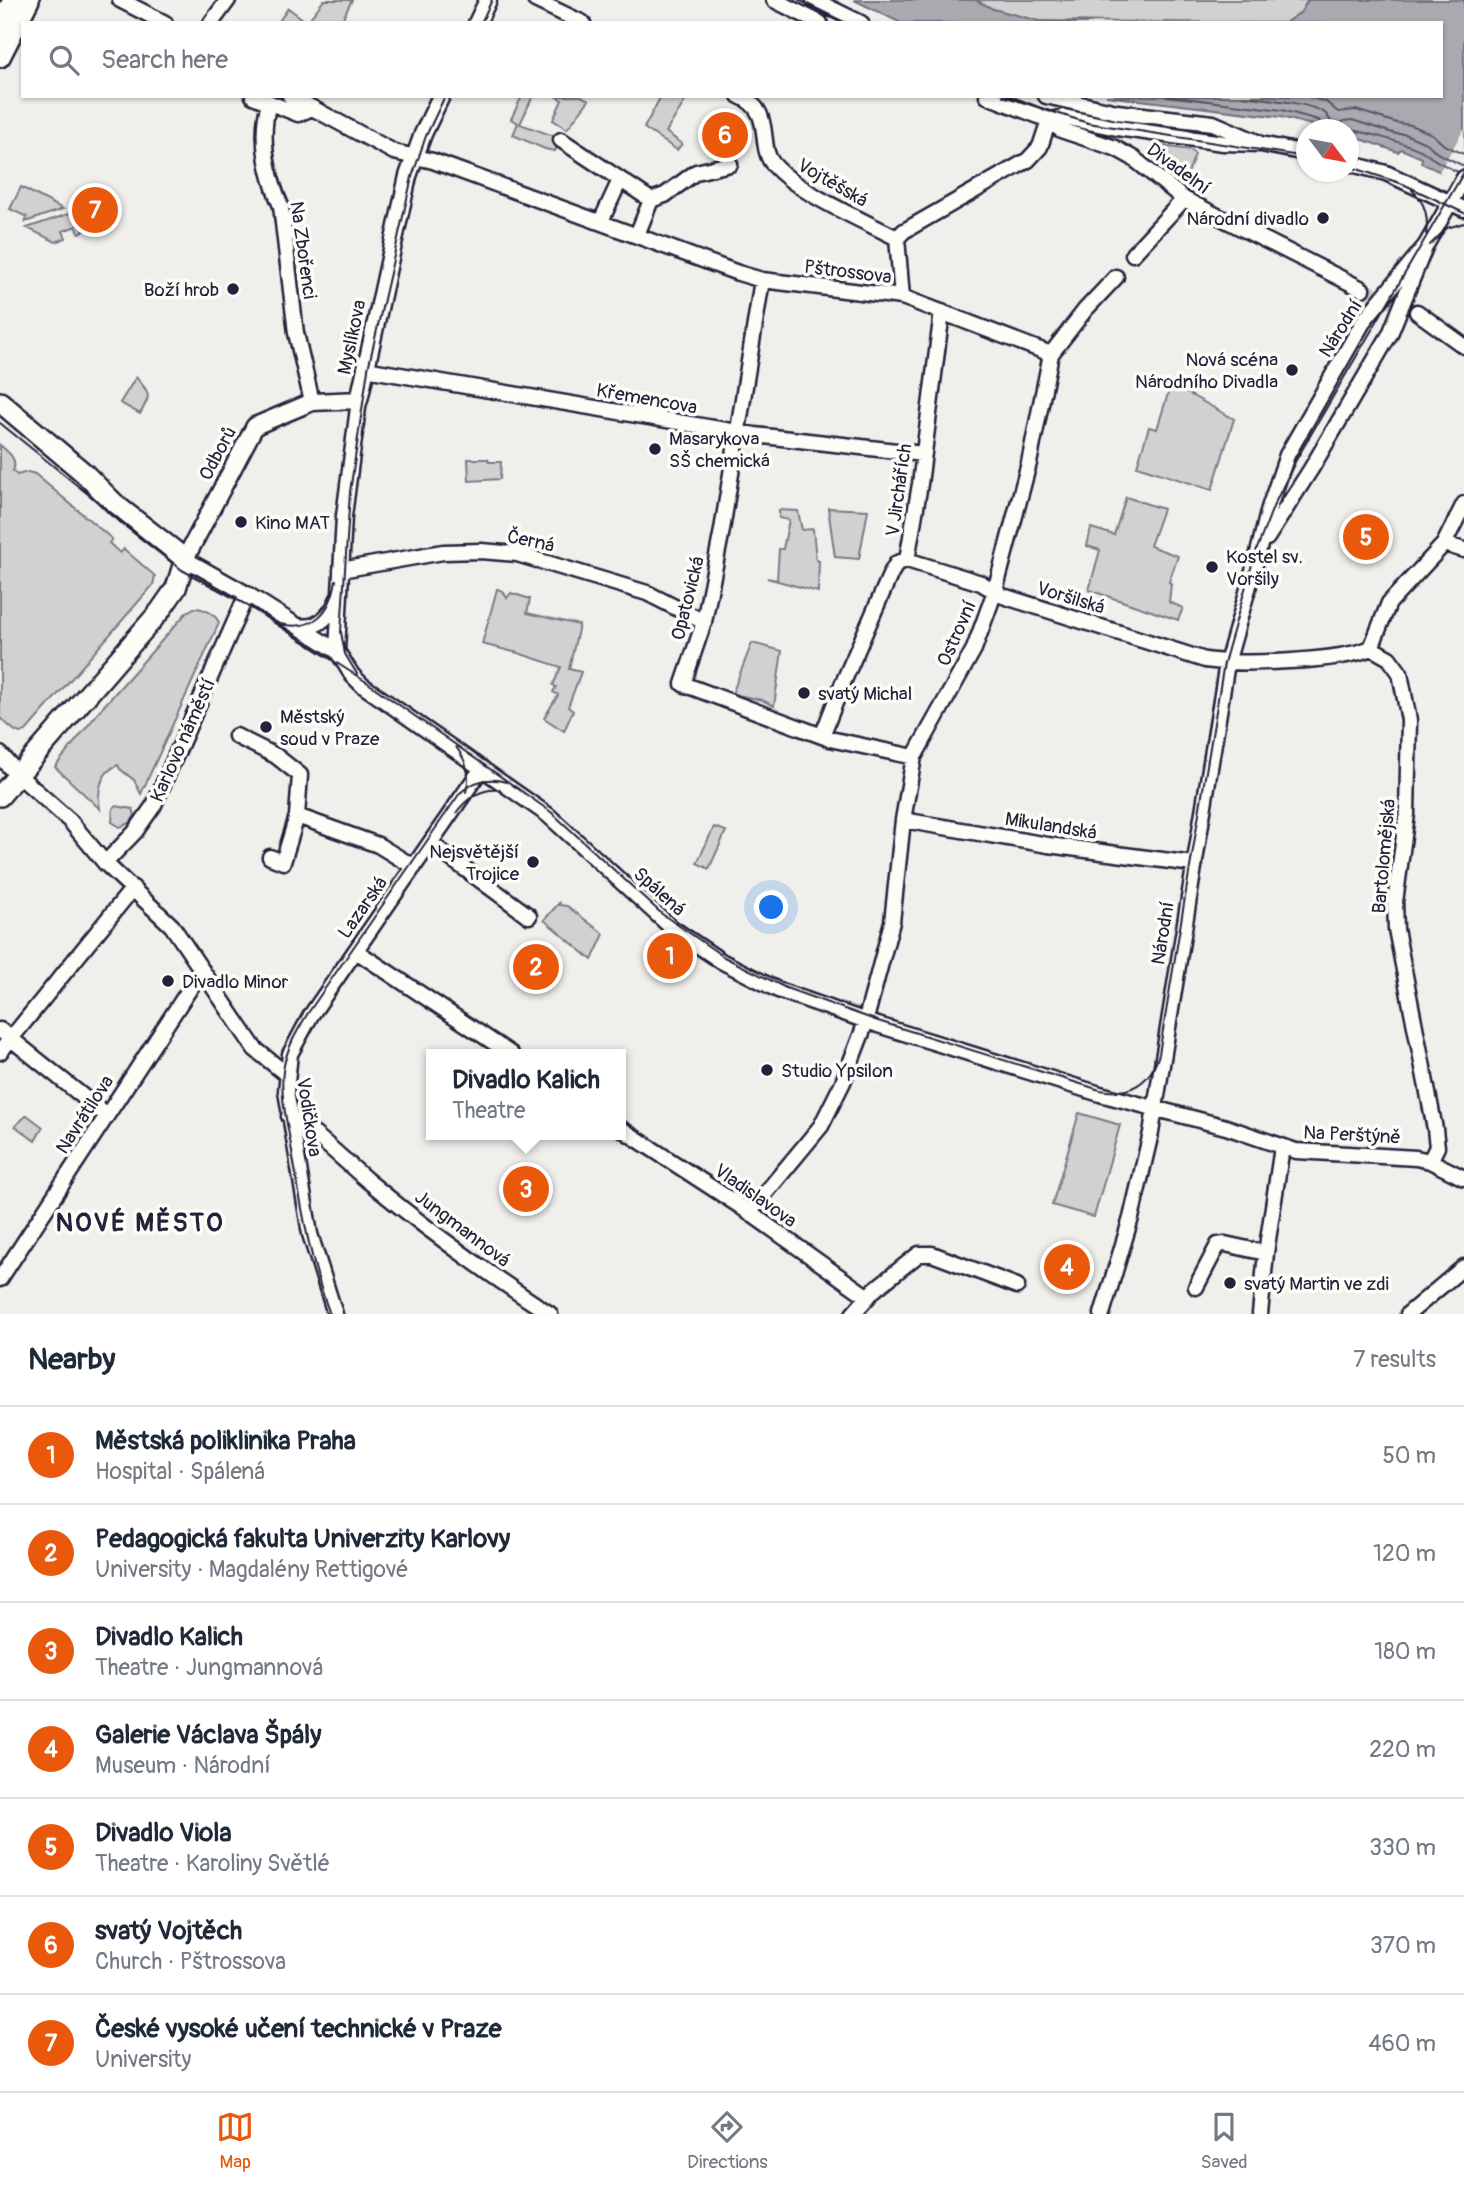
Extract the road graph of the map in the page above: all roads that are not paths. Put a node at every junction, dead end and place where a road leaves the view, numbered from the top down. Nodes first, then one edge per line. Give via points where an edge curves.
1 (29, 0) edge
2 (120, 0) edge
3 (228, 0) edge
4 (488, 0) edge
5 (535, 0) edge
6 (774, 0) edge
7 (816, 1) edge
8 (161, 21) edge
9 (212, 21) edge
10 (478, 21) edge
11 (579, 21) edge
12 (811, 21) edge
13 (857, 21) edge
14 (0, 57) edge
15 (258, 98) edge
16 (294, 98) edge
17 (440, 98) edge
18 (746, 98) edge
19 (992, 98) edge
20 (1055, 98) edge
21 (269, 103) junction
22 (312, 108) junction
23 (1049, 120) junction
24 (561, 140) dead end
25 (1261, 144) junction
26 (1296, 151) edge
27 (415, 156) junction
28 (730, 164) dead end
29 (1359, 166) edge
30 (620, 180) junction
31 (1462, 181) edge
32 (1184, 199) junction
33 (651, 200) junction
34 (1450, 202) junction
35 (1464, 209) edge
36 (601, 221) junction
37 (637, 235) junction
38 (897, 238) junction
39 (1426, 244) junction
40 (1133, 254) dead end
41 (1116, 277) dead end
42 (762, 280) junction
43 (1362, 289) tunnel mouth
44 (902, 297) junction
45 (942, 312) junction
46 (1417, 312) tunnel mouth
47 (1464, 346) edge
48 (1051, 354) junction
49 (365, 369) junction
50 (359, 400) junction
51 (0, 402) edge
52 (312, 402) junction
53 (737, 432) junction
54 (923, 454) junction
55 (1464, 504) edge
56 (1444, 544) junction
57 (1464, 550) edge
58 (1258, 557) junction
59 (185, 559) junction
60 (907, 560) junction
61 (341, 570) junction
62 (995, 591) junction
63 (247, 594) junction
64 (340, 594) junction
65 (704, 622) junction
66 (298, 626) junction
67 (1371, 648) junction
68 (337, 651) junction
69 (1227, 663) junction
70 (236, 736) dead end
71 (822, 736) junction
72 (0, 755) edge
73 (914, 757) junction
74 (482, 768) junction
75 (17, 774) junction
76 (0, 796) edge
77 (297, 816) junction
78 (903, 820) junction
79 (430, 843) junction
80 (270, 857) dead end
81 (105, 863) junction
82 (1193, 864) junction
83 (414, 867) junction
84 (133, 888) junction
85 (529, 916) dead end
86 (356, 951) junction
87 (202, 970) junction
88 (865, 1021) junction
89 (5, 1035) edge
90 (503, 1049) edge
91 (0, 1052) edge
92 (286, 1074) junction
93 (1155, 1110) junction
94 (106, 1115) junction
95 (289, 1116) junction
96 (626, 1131) edge
97 (1282, 1147) junction
98 (1430, 1161) junction
99 (1464, 1178) edge
100 (749, 1213) junction
101 (1266, 1253) junction
102 (1464, 1267) edge
103 (0, 1279) edge
104 (1017, 1286) dead end
105 (1196, 1287) dead end
106 (868, 1297) junction
107 (335, 1314) edge
108 (550, 1314) edge
109 (853, 1314) edge
110 (1102, 1314) edge
111 (1260, 1314) edge
112 (1408, 1314) edge

1 - 14 main road
2 - 8 street
3 - 9 street
4 - 10 street
5 - 11 street
6 - 12 street
7 - 12 street
7 - 13 street
15 - 21 street
16 - 22 street, Pštrossova
17 - 27 street, Myslíkova
18 - 38 street, Vojtěšská via 762,121 767,158 780,173
19 - 23 street
20 - 25 street via 1117,112 1213,123
21 - 22 street via 299,114
21 - 52 street, Na Zbořenci via 263,136 281,206 296,333
22 - 27 street, Pštrossova via 394,152
23 - 25 street via 1065,117 1223,143
23 - 32 street, Divadelní via 1060,130 1133,158
23 - 38 street via 1040,148 1028,160
24 - 30 street
25 - 26 street
27 - 36 street, Pštrossova
27 - 49 street, Myslíkova
28 - 33 street via 706,168
29 - 34 street
30 - 33 street
30 - 36 street
31 - 34 street, Národní
32 - 40 street
32 - 43 street, Divadelní
33 - 37 street
34 - 35 street
34 - 39 street, Národní
36 - 37 street, Pštrossova
37 - 42 street, Pštrossova
38 - 44 street
39 - 58 street, Národní via 1390,334
39 - 58 street, Národní via 1365,319 1287,455
41 - 48 street, Ostrovní
42 - 44 street, Pštrossova
42 - 53 street, Opatovická
44 - 45 street, Pštrossova
45 - 48 street, Pštrossova
45 - 54 street, V Jirchářích
46 - 47 street
48 - 62 street, Ostrovní via 1029,463
49 - 50 street, Myslíkova
49 - 53 street, Křemencova
50 - 52 street, Odborů
50 - 61 street, Myslíkova
51 - 59 main road via 117,506
52 - 59 street, Odborů via 255,426
53 - 54 street, Křemencova
53 - 65 street, Opatovická
54 - 60 street, V Jirchářích
55 - 56 street
56 - 57 street
56 - 67 street via 1389,603
58 - 69 street, Národní
59 - 63 street
59 - 75 main road via 176,588 160,611
60 - 62 street, Voršilská
60 - 71 street, V Jirchářích via 897,563 891,573
61 - 64 street, Myslíkova
61 - 65 street, Černá via 443,552 517,554 647,593
62 - 69 street, Voršilská via 1192,656
62 - 73 street, Ostrovní via 974,649
63 - 66 street, Spálená
63 - 81 street, Karlovo náměstí via 154,805
64 - 66 street via 323,620 309,627
64 - 68 street, Myslíkova
65 - 71 street, Opatovická via 682,684
66 - 68 street, Spálená
67 - 69 street, Voršilská via 1351,656
67 - 98 street, Bartolomějská via 1389,658 1400,673 1409,720 1407,814 1395,902 1396,929 1435,1129 1437,1147
68 - 74 street, Spálená via 362,685
69 - 82 street, Národní
70 - 77 street via 276,756 300,775
71 - 73 street, Opatovická
72 - 75 street
73 - 78 street, Ostrovní
74 - 79 street, Lazarská
74 - 88 street, Spálená via 564,828 667,925 784,992
75 - 76 main road
75 - 81 street via 70,821
77 - 80 street via 283,862
77 - 83 street via 379,845
78 - 82 street, Mikulandská
78 - 88 street, Ostrovní via 892,922
79 - 83 street, Lazarská
79 - 85 street
81 - 84 street, Vodičkova
82 - 93 street, Národní
83 - 86 street, Lazarská
84 - 87 street, Vodičkova via 172,926
84 - 89 street
86 - 90 street
86 - 92 street, Lazarská via 302,1030
87 - 92 street, Vodičkova via 256,1049
87 - 94 street, Navrátilova
88 - 93 street, Spálená
88 - 100 street, Ostrovní via 844,1082 821,1126
89 - 91 street
89 - 94 street
92 - 95 street, Vodičkova
93 - 97 street, Na Perštýně via 1226,1126
93 - 110 street, Národní via 1131,1218
94 - 103 street, Navrátilova
95 - 107 street, Vodičkova via 310,1234
95 - 108 street, Jungmannová via 466,1257
96 - 100 street, Vladislavova
97 - 98 street, Na Perštýně
97 - 101 street
98 - 99 street, Na Perštýně
100 - 106 street, Vladislavova
101 - 105 street via 1218,1245
101 - 111 street
102 - 112 street
104 - 106 street via 932,1254 919,1254
106 - 109 street

